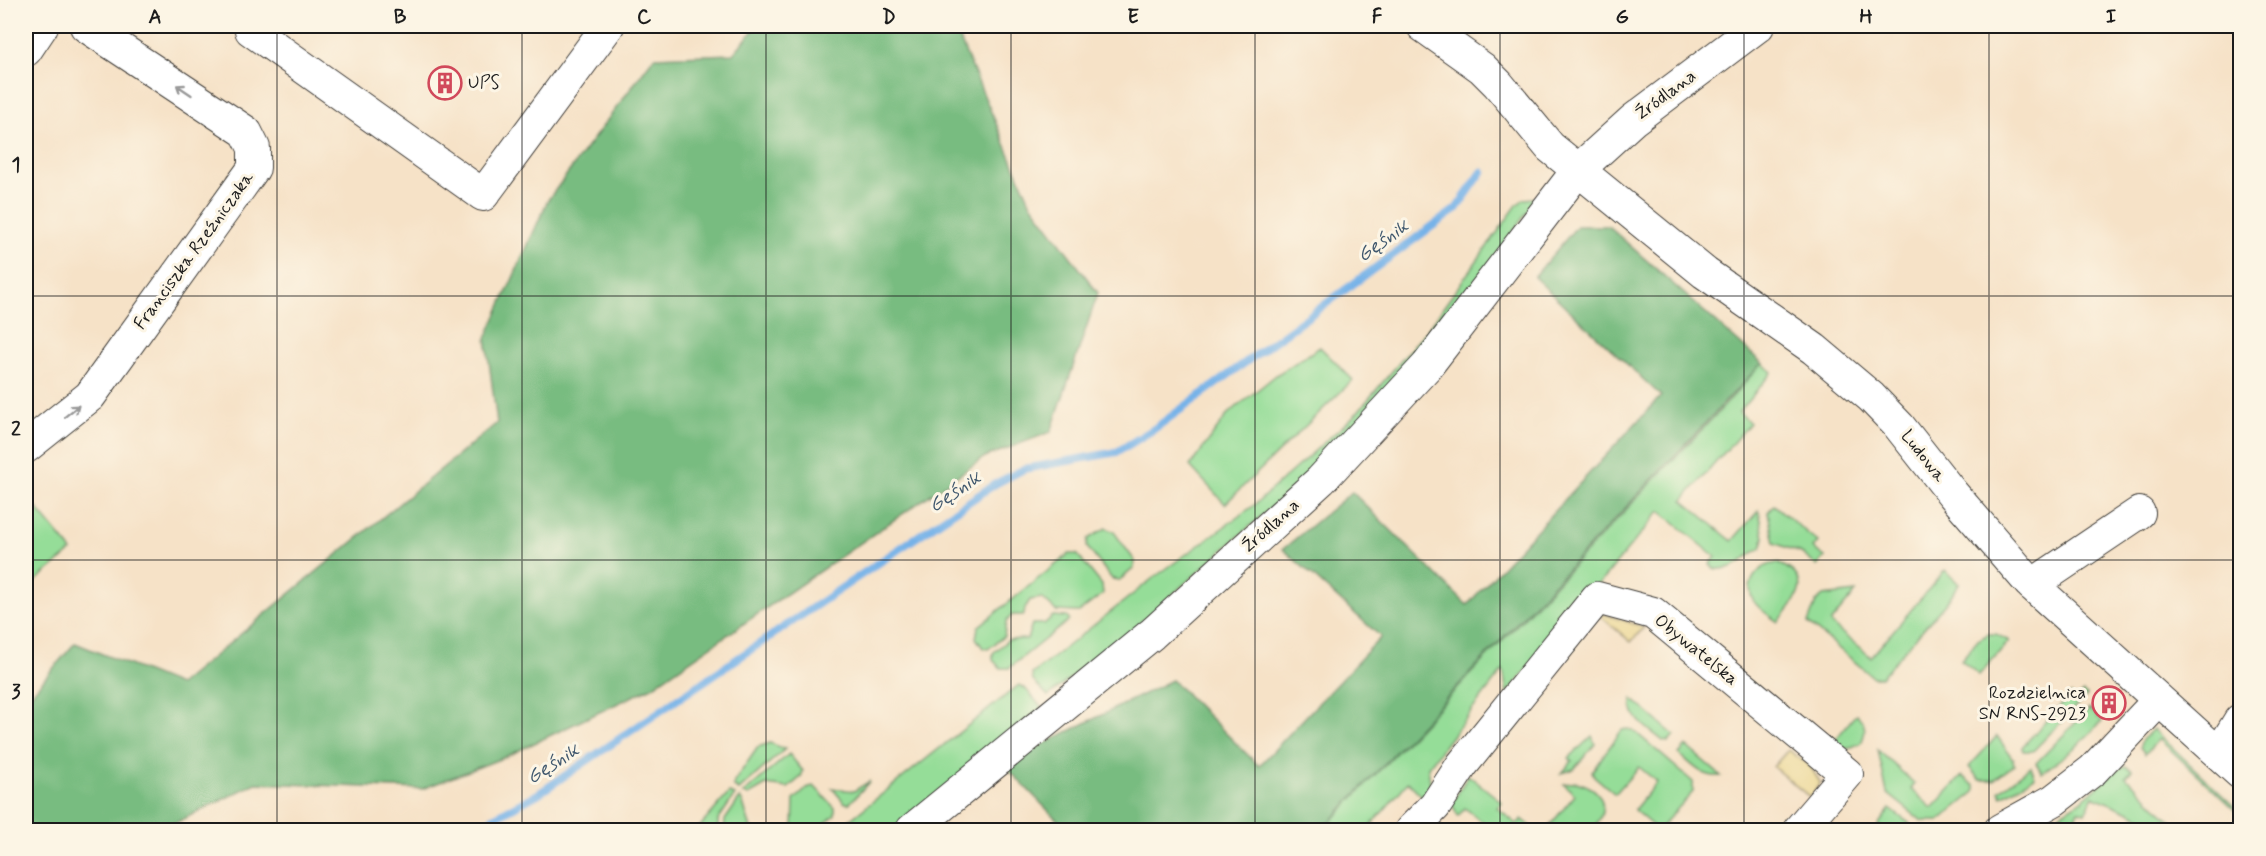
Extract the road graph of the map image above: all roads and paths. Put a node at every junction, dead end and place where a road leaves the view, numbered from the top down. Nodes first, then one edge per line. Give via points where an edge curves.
1 (42, 26) edge
2 (86, 26) edge
3 (608, 26) edge
4 (1424, 26) edge
5 (1758, 26) edge
6 (251, 30) dead end
7 (26, 50) edge
8 (1578, 170) junction
9 (26, 447) edge
10 (2139, 513) dead end
11 (2032, 585) junction
12 (2159, 700) junction
13 (2241, 720) edge
14 (2230, 764) edge
15 (912, 831) edge
16 (1412, 831) edge
17 (1799, 831) edge
18 (2000, 831) edge

1 - 7 street
9 -> 2 street, Franciszka Rzeźniczaka via 90,396 254,168 254,148 246,132
3 - 6 street via 483,195
4 - 8 street via 1482,68 1550,147
5 - 8 street, Źródlana via 1633,120
8 - 11 street, Ludowa via 1705,273 1814,349 1871,398
8 - 15 street, Źródlana via 1427,366 1321,480 1152,634
10 - 11 street
11 - 12 street, Ludowa
12 - 14 street, Ludowa
12 - 18 street via 2093,770 2054,800
13 - 14 street
16 - 17 street, Obywatelska via 1598,598 1653,613 1847,774

